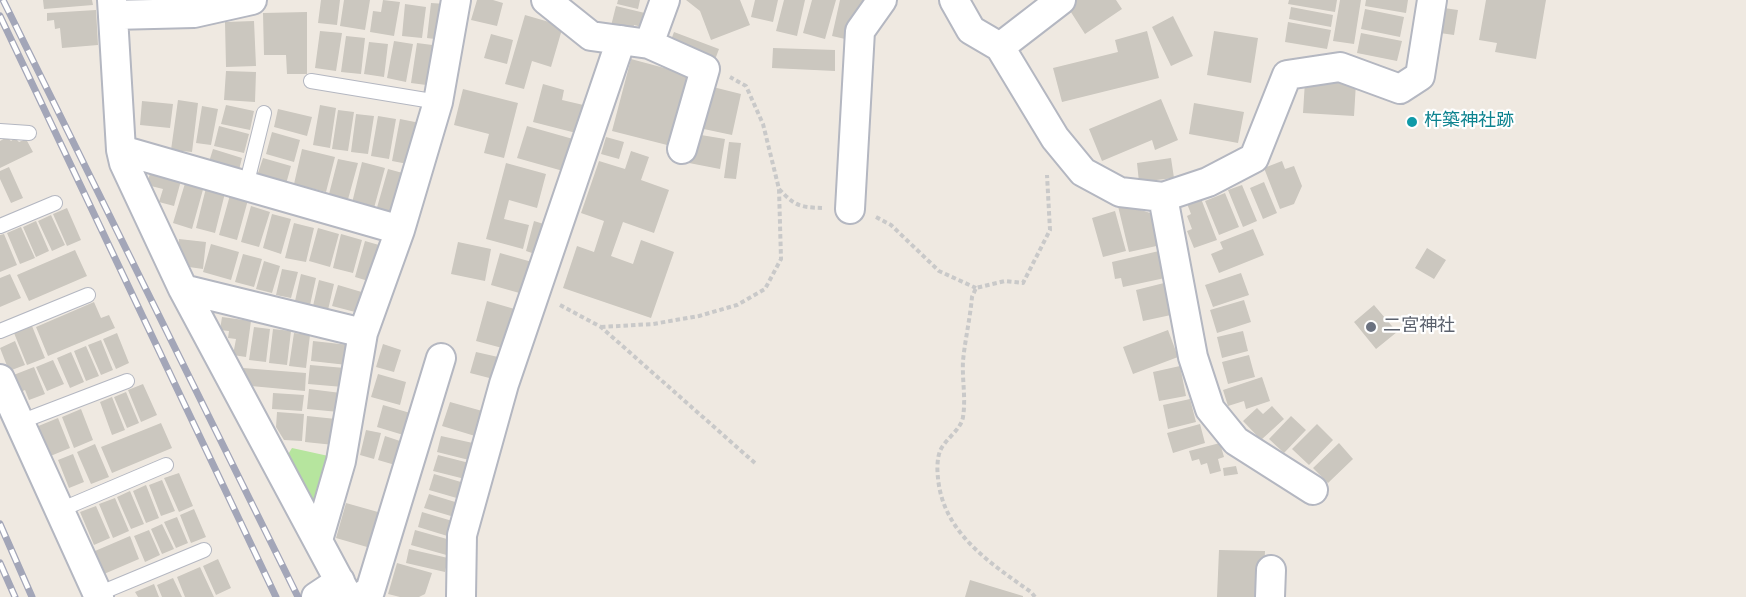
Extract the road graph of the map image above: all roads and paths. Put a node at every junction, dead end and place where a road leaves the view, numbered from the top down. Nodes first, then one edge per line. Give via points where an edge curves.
1 (252, 0) edge
2 (456, 0) edge
3 (546, 0) edge
4 (665, 0) edge
5 (882, 0) edge
6 (954, 0) edge
7 (1060, 0) edge
8 (1432, 0) edge
9 (112, 8) edge
10 (621, 40) junction
11 (650, 44) junction
12 (1000, 47) junction
13 (705, 69) junction
14 (311, 81) dead end
15 (438, 102) junction
16 (264, 113) dead end
17 (0, 131) edge
18 (29, 133) dead end
19 (1055, 138) junction
20 (682, 149) dead end
21 (121, 150) junction
22 (246, 186) junction
23 (779, 189) junction
24 (1163, 196) junction
25 (56, 203) dead end
26 (849, 209) junction
27 (0, 226) edge
28 (400, 230) junction
29 (976, 288) junction
30 (183, 289) junction
31 (535, 294) junction
32 (88, 295) dead end
33 (601, 327) junction
34 (0, 331) edge
35 (363, 333) junction
36 (441, 358) dead end
37 (0, 379) edge
38 (127, 381) dead end
39 (20, 422) junction
40 (756, 464) dead end
41 (166, 465) dead end
42 (1313, 489) dead end
43 (60, 510) junction
44 (318, 540) junction
45 (204, 550) dead end
46 (350, 592) edge
47 (98, 595) edge
48 (316, 597) edge
49 (461, 597) edge
50 (1035, 597) edge

1 - 9 street via 194,13
2 - 15 street
3 - 10 street via 591,36
4 - 11 street
5 - 26 street via 860,31
6 - 12 street via 971,30
7 - 12 street
8 - 24 street via 1420,76 1400,89 1340,66 1287,75 1254,158 1208,182
9 - 21 street
10 - 11 street
10 - 31 street
11 - 13 street
12 - 19 street
13 - 20 street
13 - 23 path via 746,86 763,124
14 - 15 lane
15 - 28 street
16 - 22 lane
17 - 18 lane
19 - 24 street via 1083,172 1120,192
19 - 29 path via 1047,166 1050,230 1023,283 1005,280
21 - 22 street
21 - 30 street
22 - 28 street
23 - 26 path via 800,207
23 - 33 path via 781,259 765,289 737,305 699,316
24 - 42 street via 1193,357 1210,409 1236,441
25 - 27 lane
26 - 29 path via 891,225 939,271
28 - 35 street
29 - 50 path via 963,362 963,420 940,451 939,490 947,514 964,540
30 - 35 street
30 - 44 street
31 - 33 path
31 - 49 street via 504,384 462,535
32 - 34 lane
33 - 40 path
35 - 44 street via 341,461
36 - 46 street via 370,591
37 - 39 street
38 - 39 lane
39 - 43 street
41 - 43 lane
43 - 47 street
44 - 46 street
45 - 47 lane
46 - 48 street

